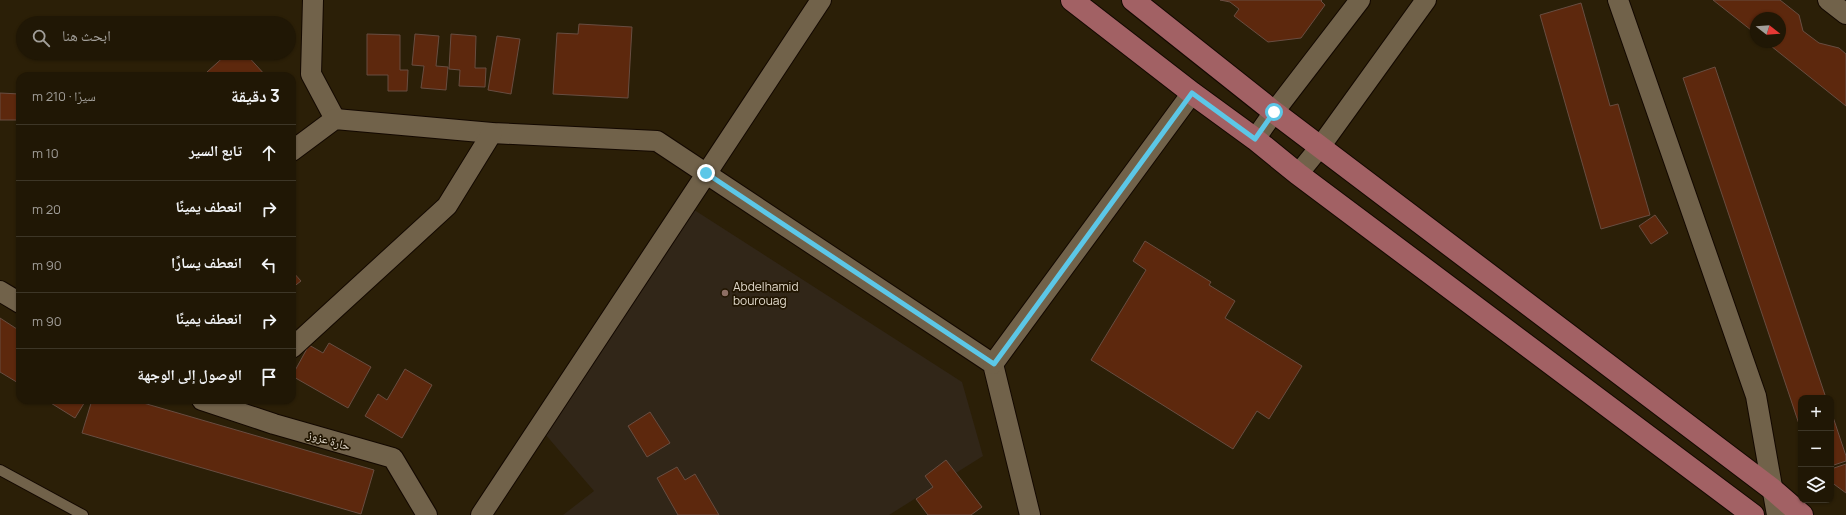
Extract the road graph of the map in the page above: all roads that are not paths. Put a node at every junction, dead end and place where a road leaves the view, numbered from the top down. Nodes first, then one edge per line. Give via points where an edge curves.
1 (313, 0) edge
2 (821, 0) edge
3 (1072, 0) edge
4 (1132, 0) edge
5 (1360, 0) edge
6 (1426, 0) edge
7 (1618, 0) edge
8 (1828, 0) edge
9 (1846, 14) edge
10 (1192, 93) junction
11 (1274, 112) junction
12 (335, 120) junction
13 (492, 133) junction
14 (1255, 139) junction
15 (1320, 147) junction
16 (296, 148) edge
17 (706, 173) junction
18 (1298, 174) junction
19 (0, 291) edge
20 (16, 301) edge
21 (296, 344) edge
22 (994, 364) junction
23 (230, 404) edge
24 (0, 470) edge
25 (1772, 489) junction
26 (82, 515) edge
27 (427, 515) edge
28 (481, 515) edge
29 (1030, 515) edge
30 (1752, 515) edge
31 (1777, 515) edge
32 (1802, 515) edge

1 - 12 street via 311,74
2 - 17 street
3 - 10 main road
4 - 11 main road
5 - 11 street
6 - 15 street
7 - 25 street via 1756,396
8 - 9 street
10 - 14 main road
10 - 22 street
11 - 14 street
11 - 15 main road
12 - 13 street
12 - 16 street
13 - 17 street via 657,141
13 - 21 street via 447,206
14 - 18 main road
15 - 18 street
15 - 25 main road
17 - 22 street
17 - 28 street
18 - 30 main road
19 - 20 street
22 - 29 street
23 - 27 street, حارة عزوز via 274,424 393,458
24 - 26 lane
25 - 31 street
25 - 32 main road

